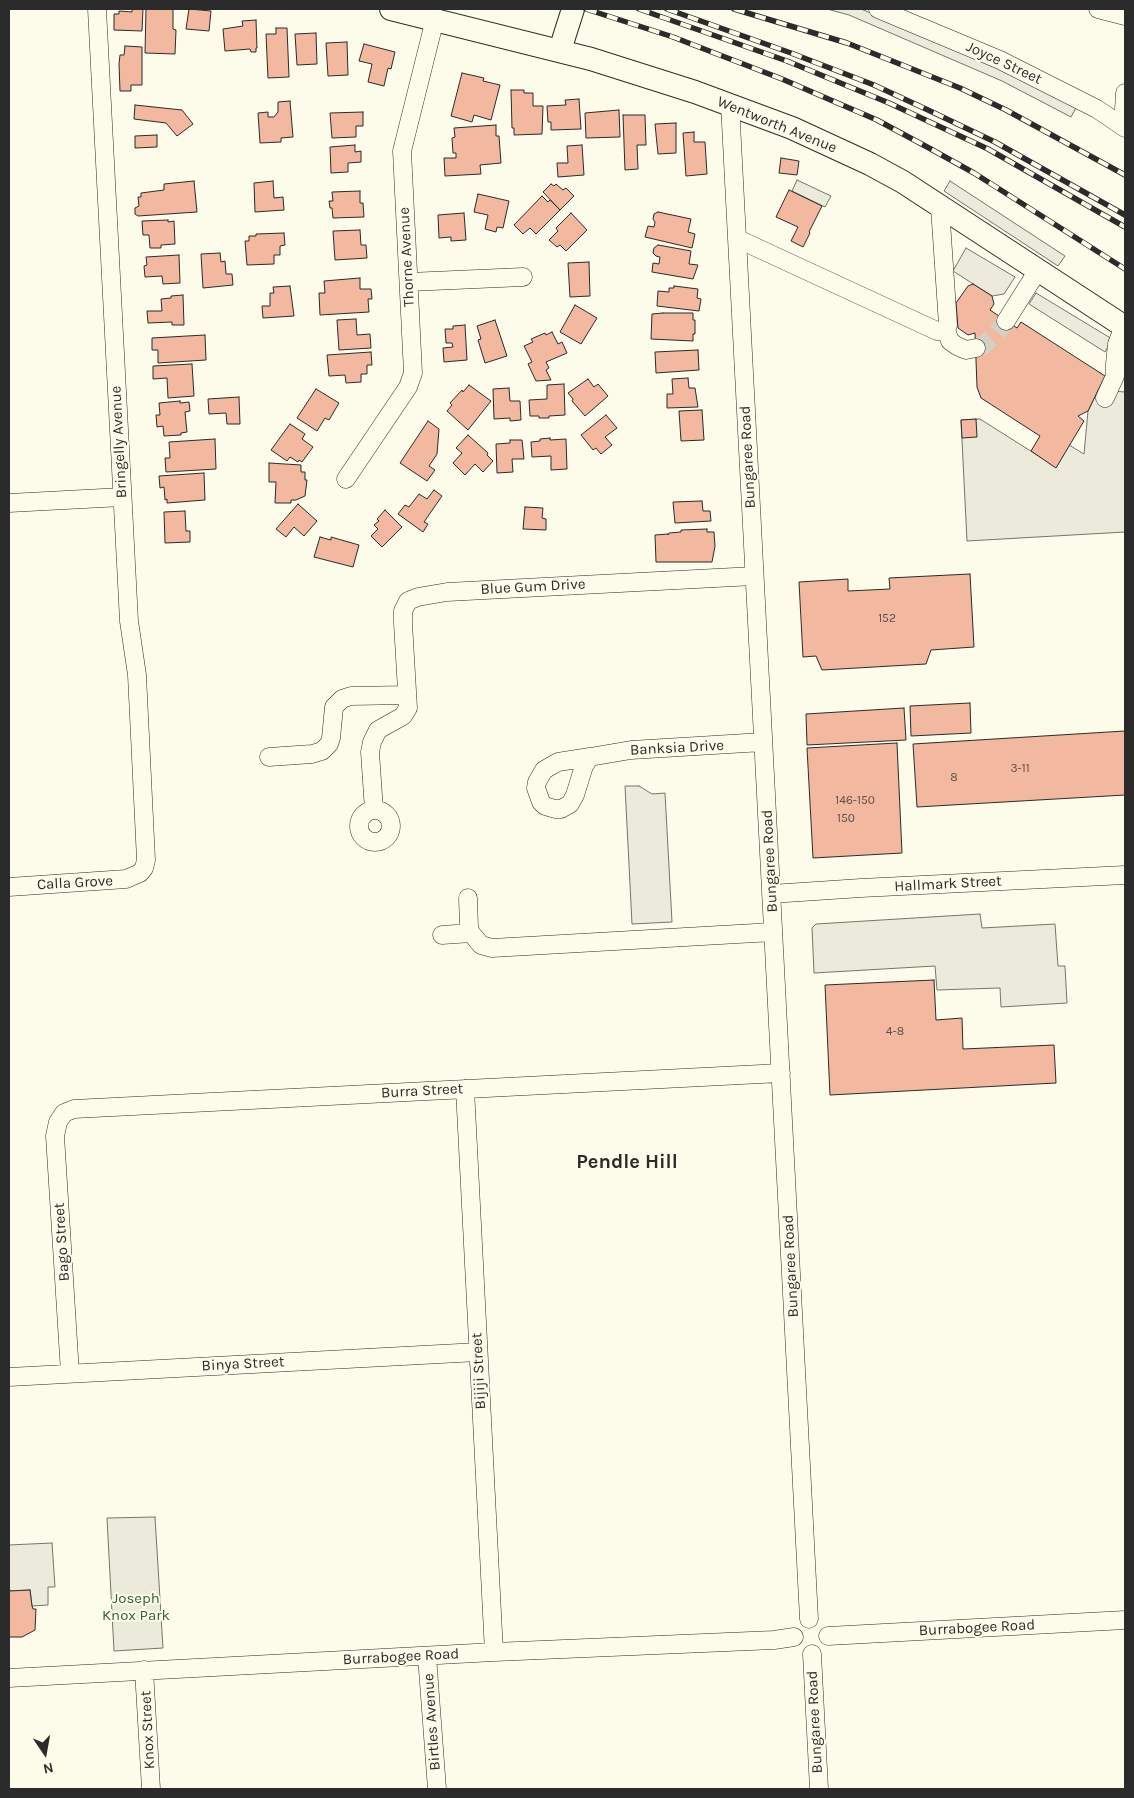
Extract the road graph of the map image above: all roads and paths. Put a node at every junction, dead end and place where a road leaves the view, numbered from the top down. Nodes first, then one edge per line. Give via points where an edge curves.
1 (97, 9) edge
2 (391, 9) edge
3 (878, 9) edge
4 (1098, 9) edge
5 (571, 15) edge
6 (1125, 16) edge
7 (435, 19) junction
8 (560, 50) junction
9 (1125, 93) edge
10 (730, 104) junction
11 (1124, 127) edge
12 (940, 207) junction
13 (738, 239) junction
14 (1038, 270) junction
15 (523, 277) dead end
16 (409, 282) junction
17 (1006, 321) tunnel mouth
18 (1124, 327) edge
19 (946, 330) junction
20 (976, 348) dead end
21 (1105, 398) dead end
22 (346, 479) dead end
23 (122, 497) junction
24 (9, 503) edge
25 (754, 576) junction
26 (407, 695) junction
27 (763, 742) junction
28 (269, 757) dead end
29 (590, 757) dead end
30 (374, 810) dead end
31 (140, 873) joint
32 (1125, 875) edge
33 (9, 887) edge
34 (772, 894) junction
35 (468, 898) dead end
36 (774, 932) junction
37 (470, 933) junction
38 (442, 935) dead end
39 (781, 1073) junction
40 (465, 1089) junction
41 (64, 1113) joint
42 (478, 1352) junction
43 (70, 1373) junction
44 (9, 1377) edge
45 (809, 1619) junction
46 (1125, 1620) edge
47 (828, 1636) junction
48 (794, 1637) junction
49 (494, 1652) junction
50 (812, 1654) junction
51 (428, 1656) junction
52 (144, 1670) junction
53 (9, 1678) edge
54 (151, 1789) edge
55 (437, 1789) edge
56 (819, 1789) edge

1 - 23 street, Bringelly Avenue
2 - 7 main road, Wentworth Avenue
3 - 11 street, Joyce Street via 1000,60 1097,109
4 - 6 street
5 - 8 main road
7 - 8 main road, Wentworth Avenue
7 - 16 street, Thorne Avenue via 402,151
8 - 10 main road, Wentworth Avenue
9 - 11 street
10 - 12 main road, Wentworth Avenue via 870,164
10 - 13 street, Bungaree Road
12 - 14 main road, Wentworth Avenue
12 - 19 street
13 - 19 street via 937,331
13 - 25 street, Bungaree Road
14 - 17 street
14 - 18 main road, Wentworth Avenue
15 - 16 street
16 - 22 street, Thorne Avenue via 411,380
18 - 21 street via 1117,344 1115,376
19 - 20 street via 950,341 957,346 966,350
23 - 24 street
23 - 31 street, Bringelly Avenue via 129,621 137,675 146,851 144,868
25 - 26 street, Blue Gum Drive via 447,592 412,598 403,611
25 - 27 street, Bungaree Road
26 - 28 street via 342,699 334,707 332,738 322,751
26 - 30 street, Blue Gum Drive via 406,713 378,730 372,742
27 - 29 street, Banksia Drive via 631,750
27 - 34 street, Bungaree Road
31 - 33 street, Calla Grove via 126,880
32 - 34 street, Hallmark Street
34 - 36 street, Bungaree Road
35 - 37 street
36 - 37 street via 492,948 481,944
36 - 39 street, Bungaree Road
37 - 38 street
39 - 40 street, Burra Street
39 - 45 street, Bungaree Road
40 - 41 street, Burra Street via 74,1109
40 - 42 street, Bijiji Street
41 - 43 street, Bago Street via 58,1122 56,1136
42 - 43 street, Binya Street
42 - 49 street, Bijiji Street
43 - 44 street, Binya Street
45 - 47 street via 822,1623
45 - 48 street via 796,1627
46 - 47 street, Burrabogee Road
47 - 50 street via 824,1649
48 - 49 street, Burrabogee Road
48 - 50 street via 799,1648
49 - 51 street, Burrabogee Road
50 - 56 street, Bungaree Road
51 - 52 street, Burrabogee Road
51 - 55 street, Birtles Avenue
52 - 53 street, Burrabogee Road
52 - 54 street, Knox Street

